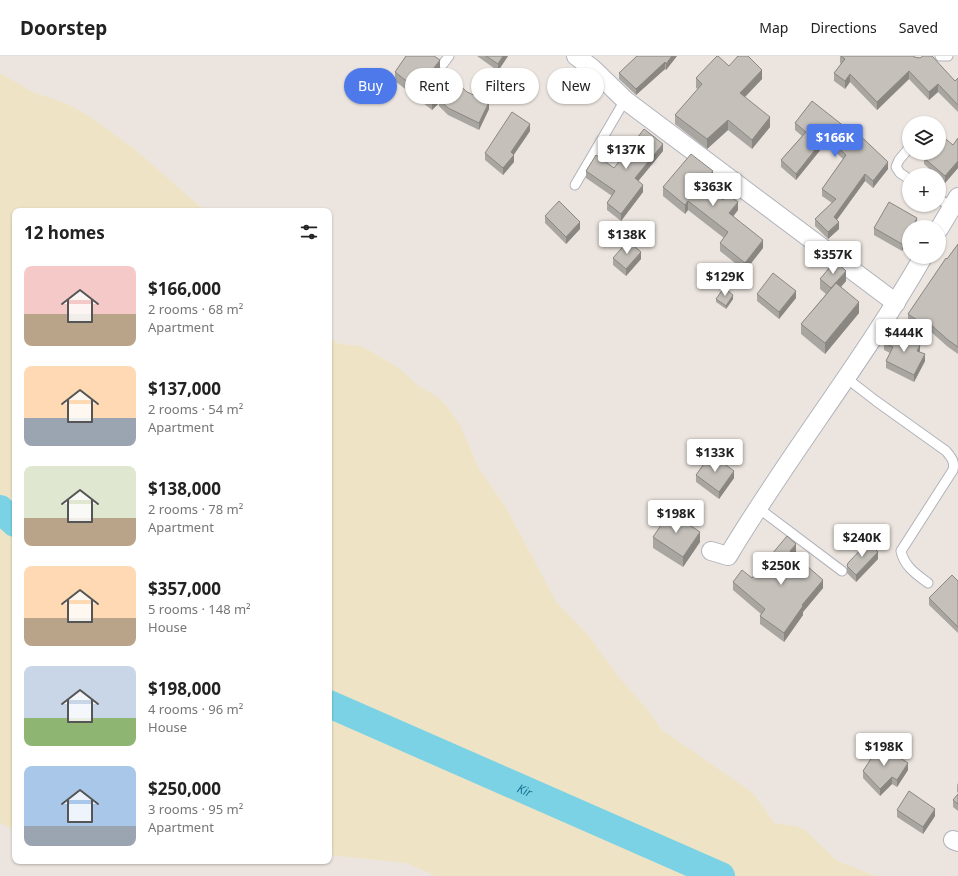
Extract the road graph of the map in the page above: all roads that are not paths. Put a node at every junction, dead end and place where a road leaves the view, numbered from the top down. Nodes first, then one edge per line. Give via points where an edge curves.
1 (449, 56) edge
2 (576, 56) edge
3 (940, 56) edge
4 (948, 56) edge
5 (597, 62) edge
6 (443, 64) dead end
7 (625, 100) junction
8 (902, 156) edge
9 (902, 174) edge
10 (574, 185) dead end
11 (950, 201) edge
12 (943, 220) edge
13 (919, 264) edge
14 (896, 303) junction
15 (845, 377) junction
16 (757, 507) junction
17 (710, 551) dead end
18 (842, 571) dead end
19 (928, 583) dead end

1 - 6 lane
2 - 5 street
3 - 4 lane
5 - 7 street
7 - 10 lane
7 - 14 street
8 - 9 lane via 896,167
11 - 12 street
13 - 14 street
14 - 15 street
15 - 16 street
15 - 19 lane via 952,458 953,470 901,551 907,566
16 - 17 street via 728,556
16 - 18 lane

